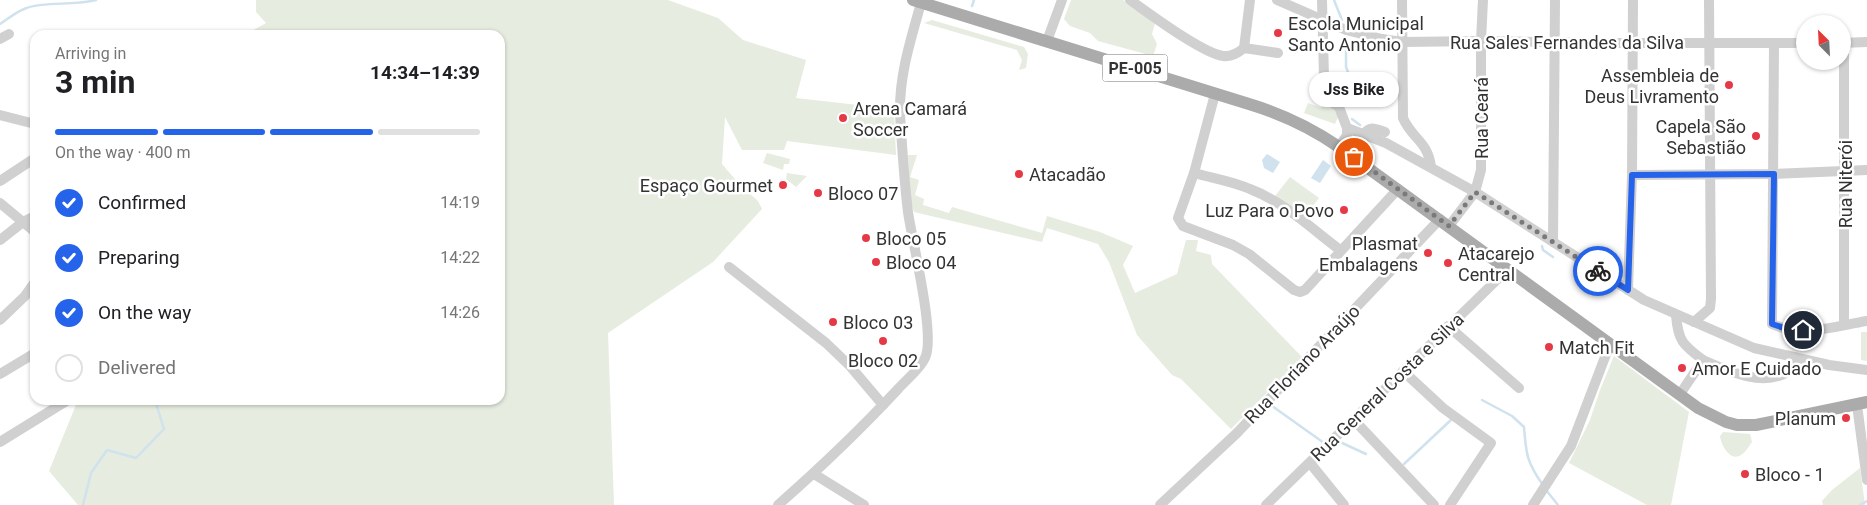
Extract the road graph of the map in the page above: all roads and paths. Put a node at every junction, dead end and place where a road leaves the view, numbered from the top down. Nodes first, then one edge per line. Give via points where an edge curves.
1 (1062, 0) edge
2 (1130, 0) edge
3 (1250, 0) edge
4 (1276, 0) edge
5 (1322, 0) edge
6 (1402, 0) edge
7 (1484, 0) edge
8 (1555, 0) edge
9 (1633, 0) edge
10 (1709, 0) edge
11 (917, 1) edge
12 (1322, 18) junction
13 (1047, 41) junction
14 (1481, 41) junction
15 (1402, 42) junction
16 (1554, 42) junction
17 (1867, 42) edge
18 (1633, 43) junction
19 (1709, 43) junction
20 (1796, 43) edge
21 (1851, 43) edge
22 (1774, 44) junction
23 (1244, 48) junction
24 (1278, 53) dead end
25 (1843, 70) edge
26 (1214, 94) junction
27 (0, 114) edge
28 (30, 123) edge
29 (1347, 128) junction
30 (1385, 132) dead end
31 (1364, 134) junction
32 (1339, 147) junction
33 (30, 161) edge
34 (1431, 167) junction
35 (1845, 170) junction
36 (1867, 170) edge
37 (1710, 173) junction
38 (1194, 174) junction
39 (1774, 174) junction
40 (1632, 175) junction
41 (0, 181) edge
42 (1398, 189) junction
43 (1475, 192) junction
44 (0, 204) edge
45 (30, 219) edge
46 (24, 222) junction
47 (1444, 223) junction
48 (30, 227) edge
49 (0, 240) edge
50 (1553, 240) junction
51 (1340, 250) junction
52 (729, 266) dead end
53 (1508, 269) junction
54 (30, 289) edge
55 (1628, 290) junction
56 (1676, 315) junction
57 (0, 320) edge
58 (1867, 321) edge
59 (1694, 322) junction
60 (1844, 325) junction
61 (1448, 326) junction
62 (1610, 344) junction
63 (30, 356) edge
64 (1794, 357) junction
65 (1703, 360) junction
66 (1867, 370) edge
67 (1403, 371) junction
68 (0, 374) edge
69 (1519, 388) dead end
70 (1680, 394) junction
71 (1862, 404) edge
72 (60, 405) edge
73 (883, 405) junction
74 (1354, 420) junction
75 (0, 442) edge
76 (1310, 463) junction
77 (814, 474) junction
78 (1867, 480) edge
79 (778, 505) edge
80 (864, 505) edge
81 (1160, 505) edge
82 (1266, 505) edge
83 (1344, 505) edge
84 (1434, 505) edge
85 (1450, 505) edge
86 (1534, 505) edge

1 - 13 street
2 - 23 street via 1214,54 1230,56
3 - 23 street
4 - 12 street, Rua Sales Fernandes da Silva
5 - 12 street
6 - 15 street
7 - 14 street, Rua Ceará
8 - 16 street
9 - 18 street
10 - 19 street
11 - 13 main road, PE-005
11 - 73 street via 904,66 900,113 908,211 928,325 928,349 921,364
12 - 15 street, Rua Sales Fernandes da Silva via 1346,30
12 - 29 street via 1324,77 1320,93 1339,107
13 - 26 main road, PE-005
14 - 15 street, Rua Sales Fernandes da Silva
14 - 16 street, Rua Sales Fernandes da Silva
14 - 43 street, Rua Ceará via 1482,150
15 - 34 street via 1403,118 1426,148
16 - 18 street, Rua Sales Fernandes da Silva
16 - 50 street
17 - 21 street
18 - 19 street, Rua Sales Fernandes da Silva
18 - 40 street
19 - 22 street, Rua Sales Fernandes da Silva
19 - 37 street
20 - 22 street, Rua Sales Fernandes da Silva
22 - 39 street
23 - 24 street
25 - 35 street, Rua Niterói
26 - 32 main road, PE-005 via 1300,122
26 - 38 street
27 - 28 street
29 - 31 street
29 - 32 street via 1347,135
30 - 31 street via 1372,128
31 - 34 street
32 - 42 main road, PE-005
33 - 41 street
34 - 43 street
35 - 36 street
35 - 39 street
35 - 60 street, Rua Niterói
37 - 39 street
37 - 40 street
37 - 59 street via 1710,308
38 - 51 street via 1260,193
38 - 51 street via 1178,218 1183,226 1234,245 1294,290 1304,290
39 - 60 street via 1772,324 1803,330
40 - 55 street
42 - 47 main road, PE-005
42 - 51 street
43 - 47 street, Rua Ceará
43 - 50 street
44 - 46 street
45 - 46 street
46 - 48 street
46 - 49 street
47 - 53 main road, PE-005
47 - 81 street, Rua Floriano Araújo via 1237,433
50 - 55 street
52 - 73 street via 826,343
53 - 61 street, Rua General Costa e Silva
53 - 62 main road, PE-005
54 - 57 street
55 - 56 street
56 - 59 street
56 - 65 street via 1684,346
58 - 60 street
59 - 64 street via 1754,348
61 - 67 street, Rua General Costa e Silva
61 - 69 street
62 - 70 main road, PE-005
62 - 86 street via 1571,446
63 - 68 street
64 - 65 street via 1789,371 1776,378 1728,371
64 - 66 street
65 - 70 street
67 - 74 street, Rua General Costa e Silva
67 - 85 street via 1443,408 1491,443
70 - 71 main road, PE-005 via 1710,415 1737,425 1756,425
71 - 78 street
72 - 75 street
73 - 77 street
74 - 76 street, Rua General Costa e Silva
74 - 84 street
76 - 82 street, Rua General Costa e Silva
76 - 83 street
77 - 79 street
77 - 80 street

